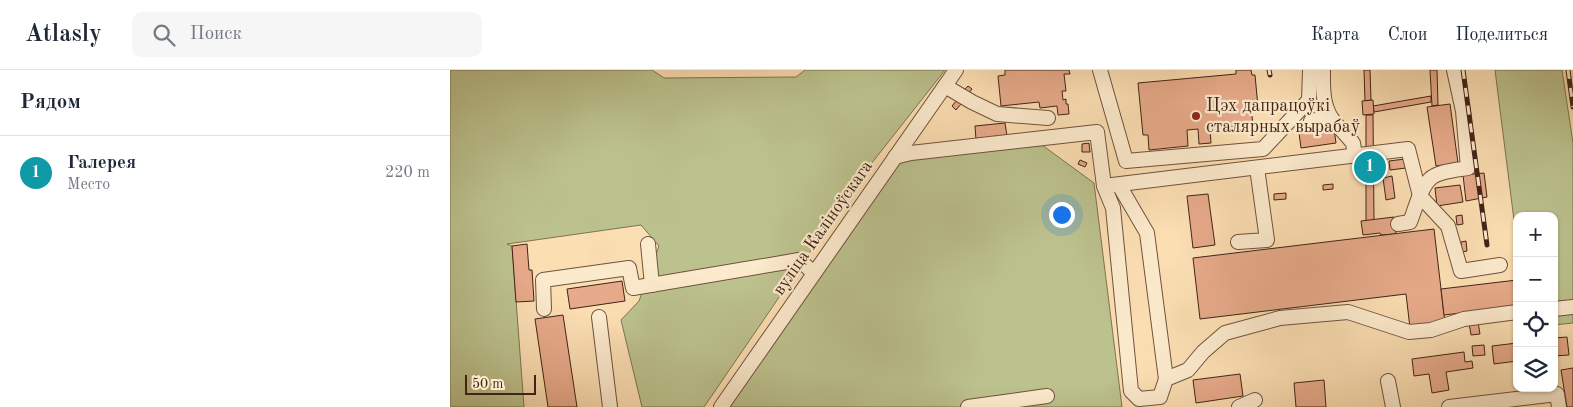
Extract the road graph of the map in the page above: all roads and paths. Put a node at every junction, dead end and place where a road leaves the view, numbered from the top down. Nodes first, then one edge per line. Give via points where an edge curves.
1 (956, 70) edge
2 (1100, 70) edge
3 (1310, 70) edge
4 (1323, 70) edge
5 (1454, 70) edge
6 (945, 86) junction
7 (1048, 118) dead end
8 (1332, 119) junction
9 (1311, 120) dead end
10 (1355, 156) junction
11 (895, 157) junction
12 (1257, 168) junction
13 (1119, 185) junction
14 (1104, 186) junction
15 (1420, 196) junction
16 (1398, 224) dead end
17 (1238, 242) dead end
18 (648, 244) dead end
19 (1500, 266) dead end
20 (814, 273) junction
21 (652, 285) junction
22 (1573, 307) edge
23 (544, 309) dead end
24 (1558, 309) edge
25 (1513, 313) edge
26 (599, 317) dead end
27 (1166, 379) junction
28 (1388, 381) dead end
29 (1047, 396) dead end
30 (1255, 400) dead end
31 (610, 407) edge
32 (721, 407) edge
33 (968, 407) edge
34 (1239, 407) edge
35 (1393, 407) edge
36 (1449, 407) edge
37 (1559, 407) edge

1 - 6 street, вуліца Каліноўскага
2 - 3 street via 1126,161 1264,149 1309,100
4 - 8 street via 1324,96
5 - 15 street via 1463,111 1468,168 1430,178
6 - 7 street via 997,114
6 - 11 street, вуліца Каліноўскага
8 - 9 street
8 - 10 street via 1353,143
10 - 12 street
10 - 15 street via 1408,149
11 - 14 street via 1097,132
11 - 20 street, вуліца Каліноўскага
12 - 13 street
12 - 17 street via 1267,240
13 - 14 street
13 - 27 street via 1148,232
14 - 27 street via 1113,208 1130,391 1139,399 1160,398
15 - 16 street via 1410,222
15 - 19 street via 1448,226 1461,271
18 - 21 street
20 - 21 street via 800,260
20 - 32 street, вуліца Каліноўскага
21 - 23 street via 633,288 630,268 543,280
22 - 24 street
25 - 27 street via 1464,319 1431,330 1409,332 1348,312 1280,318 1225,333 1188,370
26 - 31 street
28 - 35 street
29 - 33 street
30 - 34 street
36 - 37 street via 1557,394

